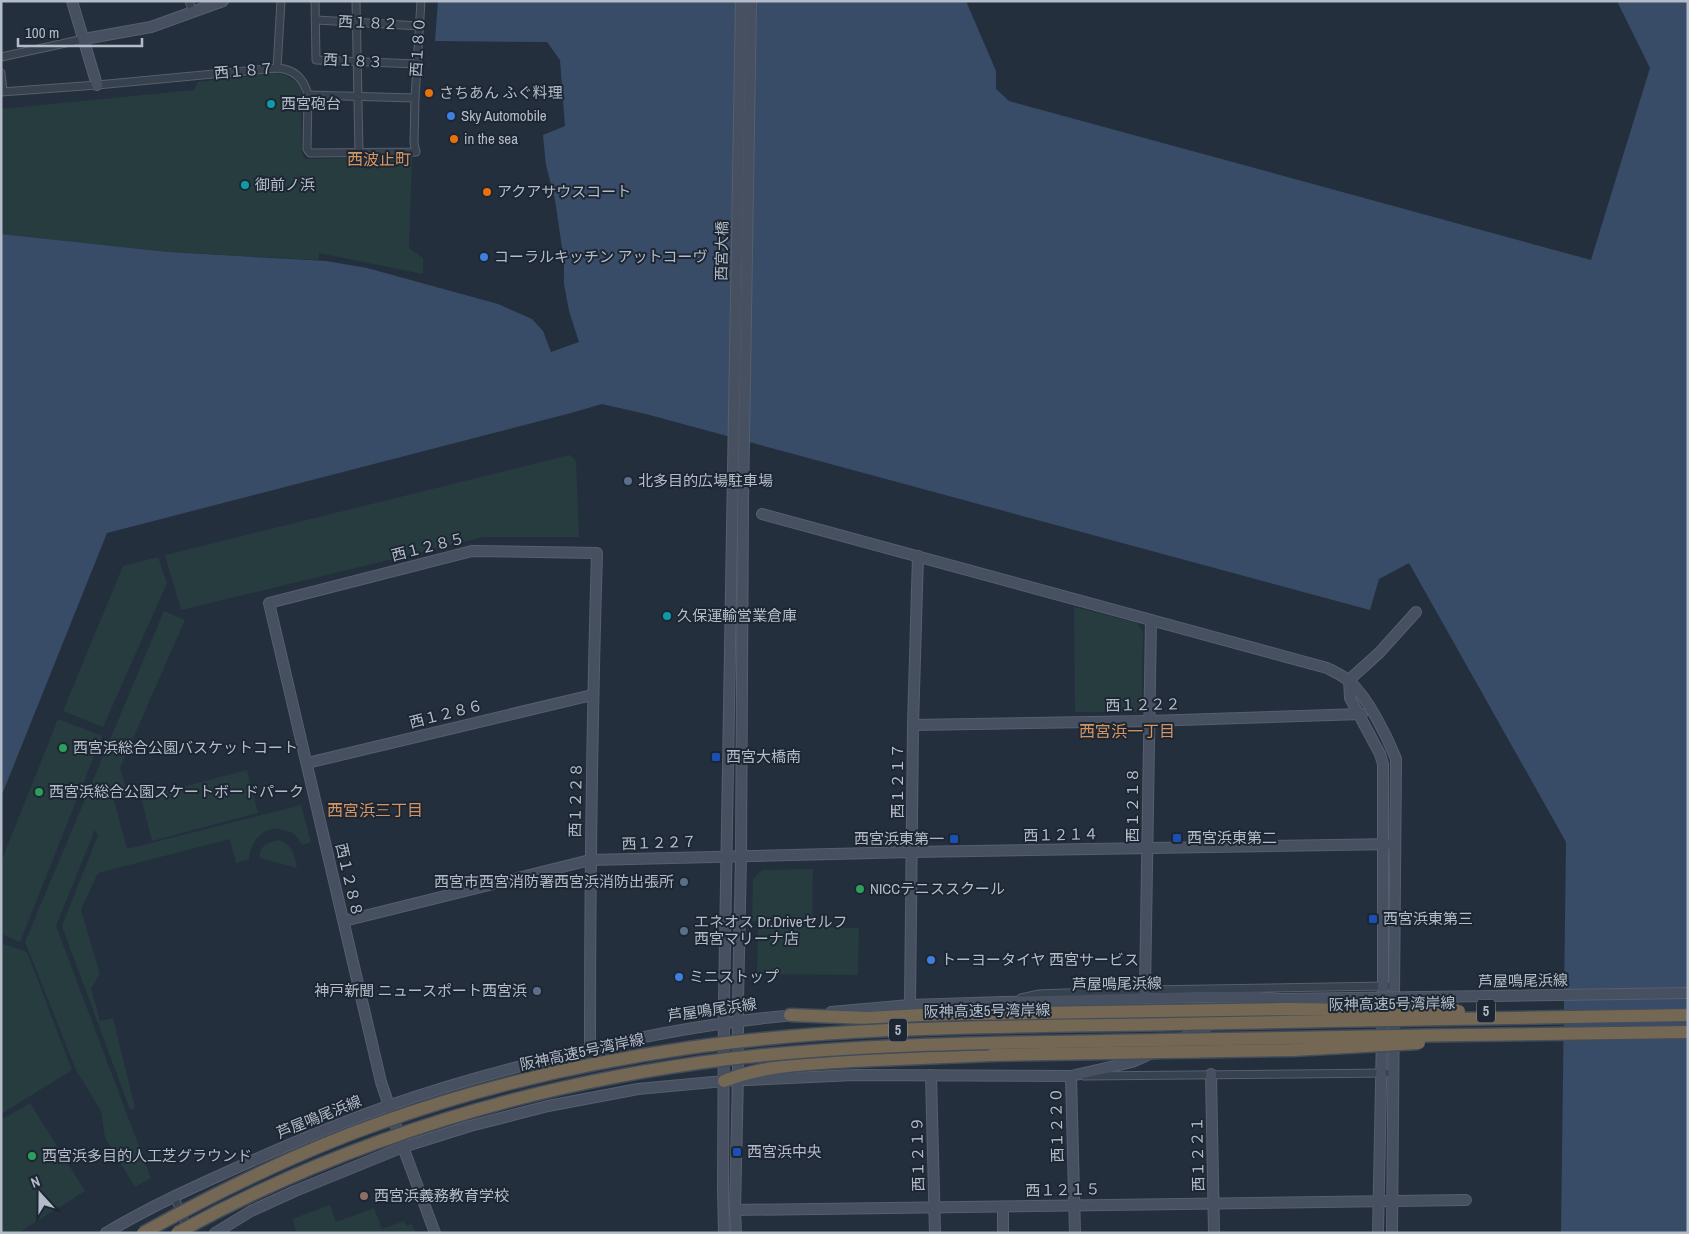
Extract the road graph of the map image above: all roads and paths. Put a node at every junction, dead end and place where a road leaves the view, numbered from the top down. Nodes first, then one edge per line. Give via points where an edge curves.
1 (72, 1) edge
2 (189, 1) edge
3 (223, 1) edge
4 (281, 1) edge
5 (316, 1) edge
6 (356, 1) edge
7 (421, 1) edge
8 (741, 1) edge
9 (751, 1) edge
10 (193, 12) junction
11 (316, 20) junction
12 (356, 23) junction
13 (420, 26) junction
14 (84, 39) junction
15 (1, 57) edge
16 (357, 61) junction
17 (418, 64) junction
18 (277, 68) junction
19 (1, 73) edge
20 (97, 84) junction
21 (2, 92) edge
22 (308, 95) junction
23 (358, 96) junction
24 (415, 98) junction
25 (416, 152) joint
26 (359, 153) junction
27 (738, 502) junction
28 (762, 514) dead end
29 (598, 553) joint
30 (918, 556) junction
31 (268, 603) joint
32 (1416, 612) dead end
33 (1151, 620) junction
34 (1349, 680) junction
35 (592, 694) junction
36 (1358, 714) junction
37 (1373, 714) junction
38 (1149, 721) junction
39 (913, 725) junction
40 (307, 763) junction
41 (1384, 844) junction
42 (1395, 844) junction
43 (1148, 848) junction
44 (912, 852) junction
45 (728, 856) junction
46 (741, 856) junction
47 (590, 860) junction
48 (344, 921) junction
49 (1383, 986) junction
50 (1394, 986) junction
51 (1145, 990) junction
52 (1688, 994) edge
53 (1268, 999) junction
54 (1003, 1002) junction
55 (910, 1005) junction
56 (790, 1015) junction
57 (1686, 1015) edge
58 (738, 1021) junction
59 (725, 1022) junction
60 (1688, 1032) edge
61 (1524, 1034) junction
62 (590, 1047) junction
63 (1381, 1073) junction
64 (1394, 1073) junction
65 (1211, 1074) junction
66 (931, 1075) junction
67 (1071, 1076) junction
68 (738, 1078) junction
69 (724, 1081) junction
70 (388, 1106) junction
71 (403, 1148) junction
72 (174, 1196) junction
73 (1466, 1200) dead end
74 (1379, 1201) junction
75 (1392, 1201) junction
76 (1214, 1203) junction
77 (1074, 1205) junction
78 (1003, 1206) junction
79 (934, 1208) junction
80 (735, 1210) junction
81 (106, 1233) edge
82 (143, 1233) edge
83 (177, 1233) edge
84 (190, 1233) edge
85 (215, 1233) edge
86 (435, 1233) edge
87 (724, 1233) edge
88 (736, 1233) edge
89 (935, 1233) edge
90 (1004, 1233) edge
91 (1075, 1233) edge
92 (1214, 1233) edge
93 (1378, 1233) edge
94 (1392, 1233) edge

1 - 14 street
2 - 10 street
3 - 10 street
4 - 18 street
5 - 11 street, 西１８３
6 - 12 street
7 - 13 street, 西１８０
8 - 27 street, 西宮大橋
9 - 27 street, 西宮大橋
10 - 14 street via 151,27
11 - 12 street, 西１８２
11 - 16 street, 西１８３ via 316,60
12 - 13 street, 西１８２
12 - 16 street
13 - 17 street, 西１８０
14 - 15 street
14 - 20 street
16 - 17 street, 西１８３
16 - 23 street
17 - 24 street, 西１８０
18 - 20 street, 西１８７
18 - 22 street, 西１８７ via 298,75
19 - 21 street
20 - 21 street, 西１８７
22 - 23 street
22 - 26 street, 西１８７ via 308,152
23 - 24 street
23 - 26 street
24 - 25 street, 西１８０
25 - 26 street, 西１８７
27 - 45 street
27 - 46 street
28 - 30 street
29 - 31 street, 西１２８５ via 472,551
29 - 35 street, 西１２２８
30 - 33 street
30 - 39 street, 西１２１７
31 - 40 street, 西１２８８
32 - 34 street
33 - 34 street via 1327,668
33 - 38 street, 西１２１８
34 - 36 street via 1350,698
34 - 37 street via 1360,691
35 - 40 street, 西１２８６
35 - 47 street, 西１２２８
36 - 37 street, 西１２２２
36 - 38 street, 西１２２２
36 - 41 street via 1383,764
37 - 42 street via 1396,759
38 - 39 street, 西１２２２
38 - 43 street, 西１２１８
39 - 44 street, 西１２１７
40 - 48 street, 西１２８８
41 - 42 street, 西１２１４
41 - 43 street, 西１２１４
41 - 49 street
42 - 50 street
43 - 44 street, 西１２１４
43 - 51 street, 西１２１８
44 - 46 street, 西１２１４
44 - 55 street, 西１２１７
45 - 46 street, 西１２１４
45 - 47 street, 西１２２７
45 - 59 street
46 - 58 street
47 - 48 street, 西１２２７
47 - 62 street, 西１２２８
48 - 70 street, 西１２８８
49 - 50 street
49 - 51 street
49 - 63 street
50 - 64 street
51 - 54 street via 1039,994
52 - 53 street, 芦屋鳴尾浜線, bridge
53 - 54 street, 芦屋鳴尾浜線 via 1213,997
53 - 67 street, 芦屋鳴尾浜線 via 1132,1062
54 - 55 street, 芦屋鳴尾浜線
55 - 56 street, 芦屋鳴尾浜線
56 - 57 highway, 5, bridge via 867,1018 1288,1009
56 - 58 street, 芦屋鳴尾浜線
57 - 82 highway, 阪神高速5号湾岸線 / 5, bridge via 953,1028 763,1039 690,1048 558,1072 481,1091 380,1122 261,1172
58 - 59 street, 芦屋鳴尾浜線
58 - 68 street
59 - 62 street, 芦屋鳴尾浜線
59 - 69 street
60 - 61 highway, 阪神高速5号湾岸線 / 5, bridge
61 - 68 highway, 5, bridge via 1292,1050 992,1055 821,1063 776,1067
61 - 83 highway, 阪神高速5号湾岸線 / 5, bridge via 965,1044 830,1050 691,1064 535,1094 386,1138 269,1187
62 - 70 street, 芦屋鳴尾浜線
63 - 64 street
63 - 65 street
63 - 74 street
64 - 75 street
65 - 67 street
65 - 76 street, 西１２２１
66 - 67 street, 芦屋鳴尾浜線
66 - 68 street, 芦屋鳴尾浜線
66 - 79 street, 西１２１９
67 - 77 street, 西１２２０
68 - 69 highway, 5
68 - 80 street
69 - 71 street via 638,1089 548,1106
69 - 87 street
70 - 71 street, 西１２８８
70 - 72 street, 芦屋鳴尾浜線 via 276,1150
71 - 85 street via 294,1191 251,1211
71 - 86 street, 西１２８８
72 - 81 street, 芦屋鳴尾浜線
72 - 84 street
73 - 75 street, 西１２１５
74 - 75 street, 西１２１５
74 - 76 street, 西１２１５
74 - 93 street
75 - 94 street
76 - 77 street, 西１２１５
76 - 92 street, 西１２２１
77 - 78 street, 西１２１５
77 - 91 street, 西１２２０
78 - 79 street, 西１２１５
78 - 90 street
79 - 80 street, 西１２１５
79 - 89 street, 西１２１９
80 - 88 street

